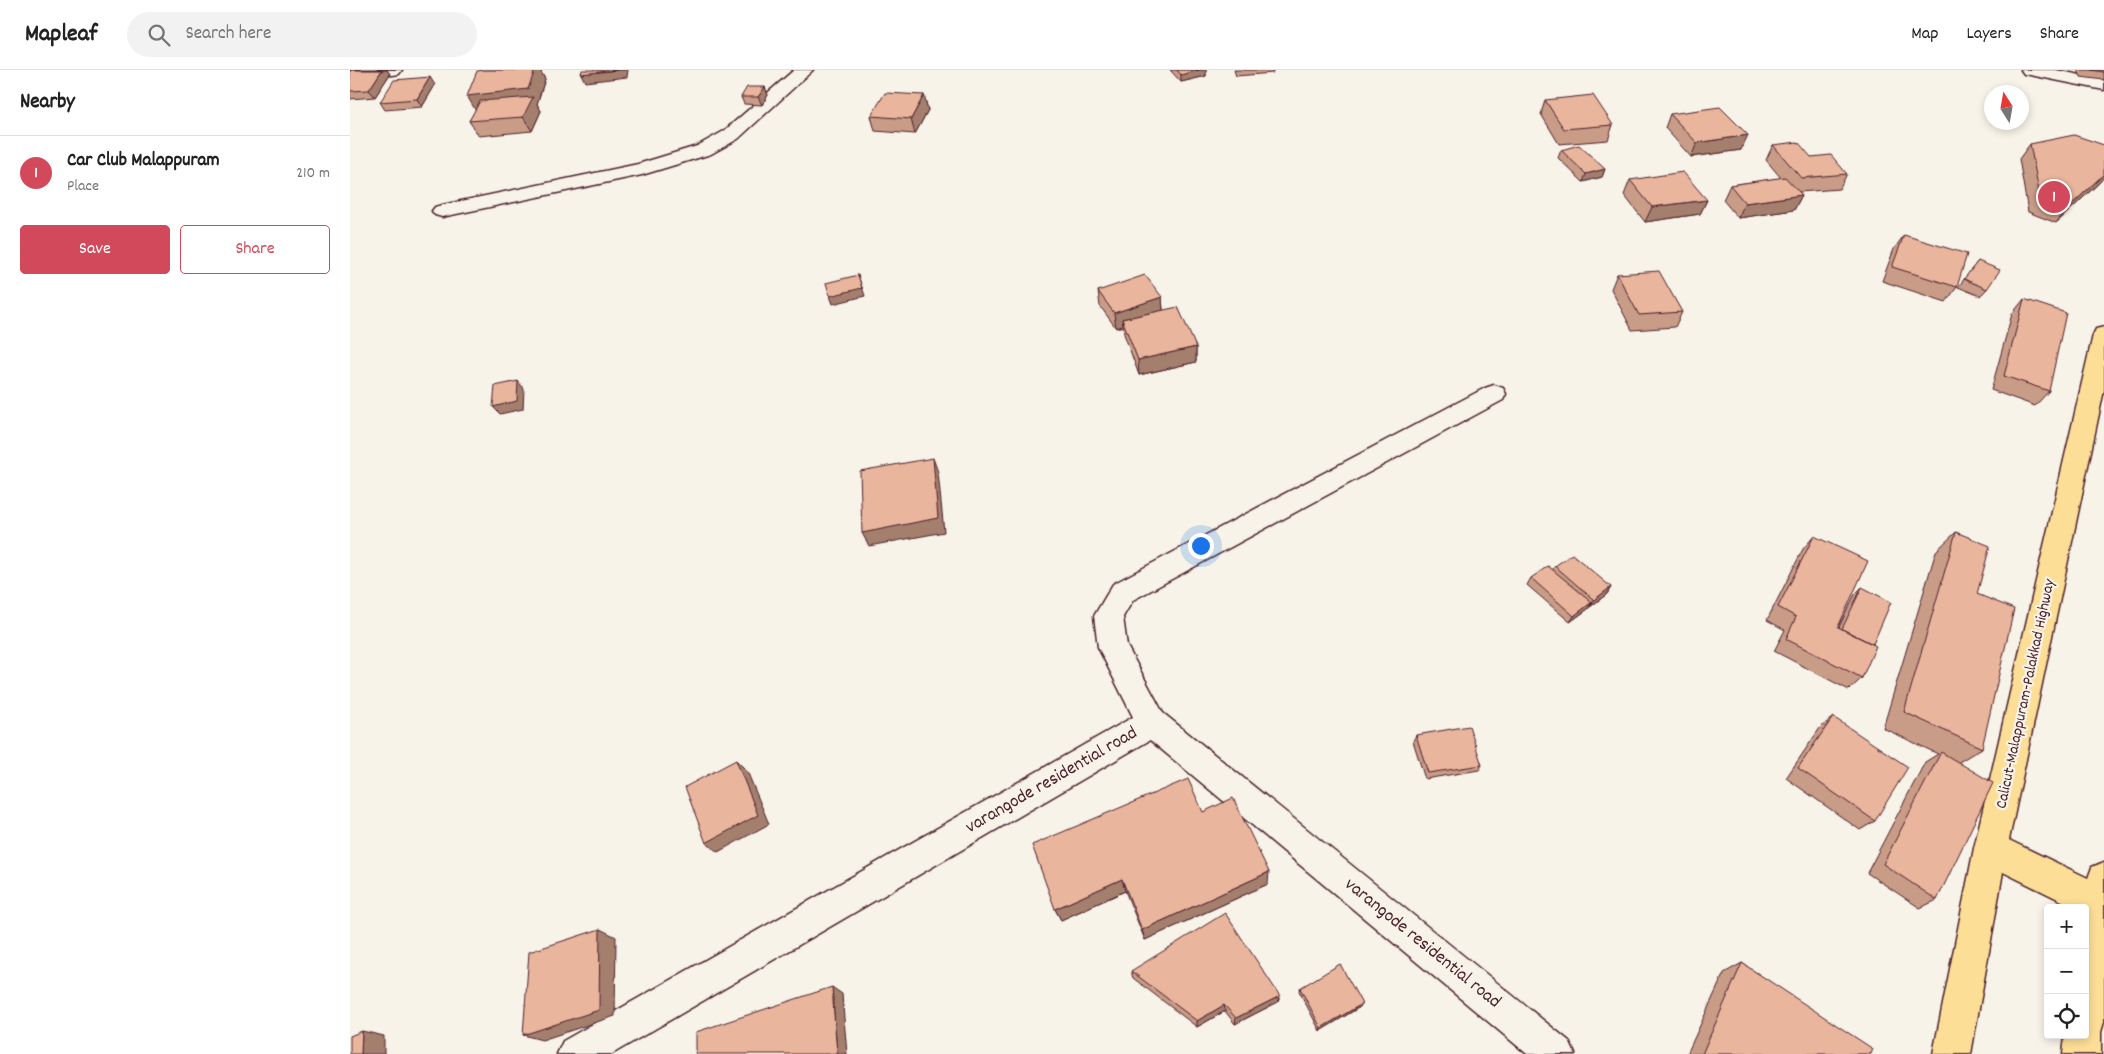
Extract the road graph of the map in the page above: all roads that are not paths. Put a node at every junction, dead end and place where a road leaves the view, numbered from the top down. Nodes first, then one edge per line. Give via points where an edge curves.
1 (393, 70) edge
2 (804, 70) edge
3 (2030, 70) edge
4 (350, 74) edge
5 (2104, 85) edge
6 (442, 210) dead end
7 (2104, 335) edge
8 (1494, 394) dead end
9 (1152, 723) junction
10 (1991, 848) junction
11 (2103, 890) edge
12 (2089, 997) edge
13 (2084, 1039) edge
14 (576, 1054) edge
15 (1556, 1054) edge
16 (1952, 1054) edge
17 (2082, 1054) edge

1 - 4 street
2 - 6 street via 731,135 704,150 642,169
3 - 5 street
7 - 10 highway, Calicut-Malappuram-Palakkad Highway
8 - 9 street via 1123,592 1108,616 1113,648
9 - 14 street, varangode residential road
9 - 15 street, varangode residential road
10 - 11 highway
10 - 16 highway, Calicut-Malappuram-Palakkad Highway
11 - 12 highway
13 - 17 highway

